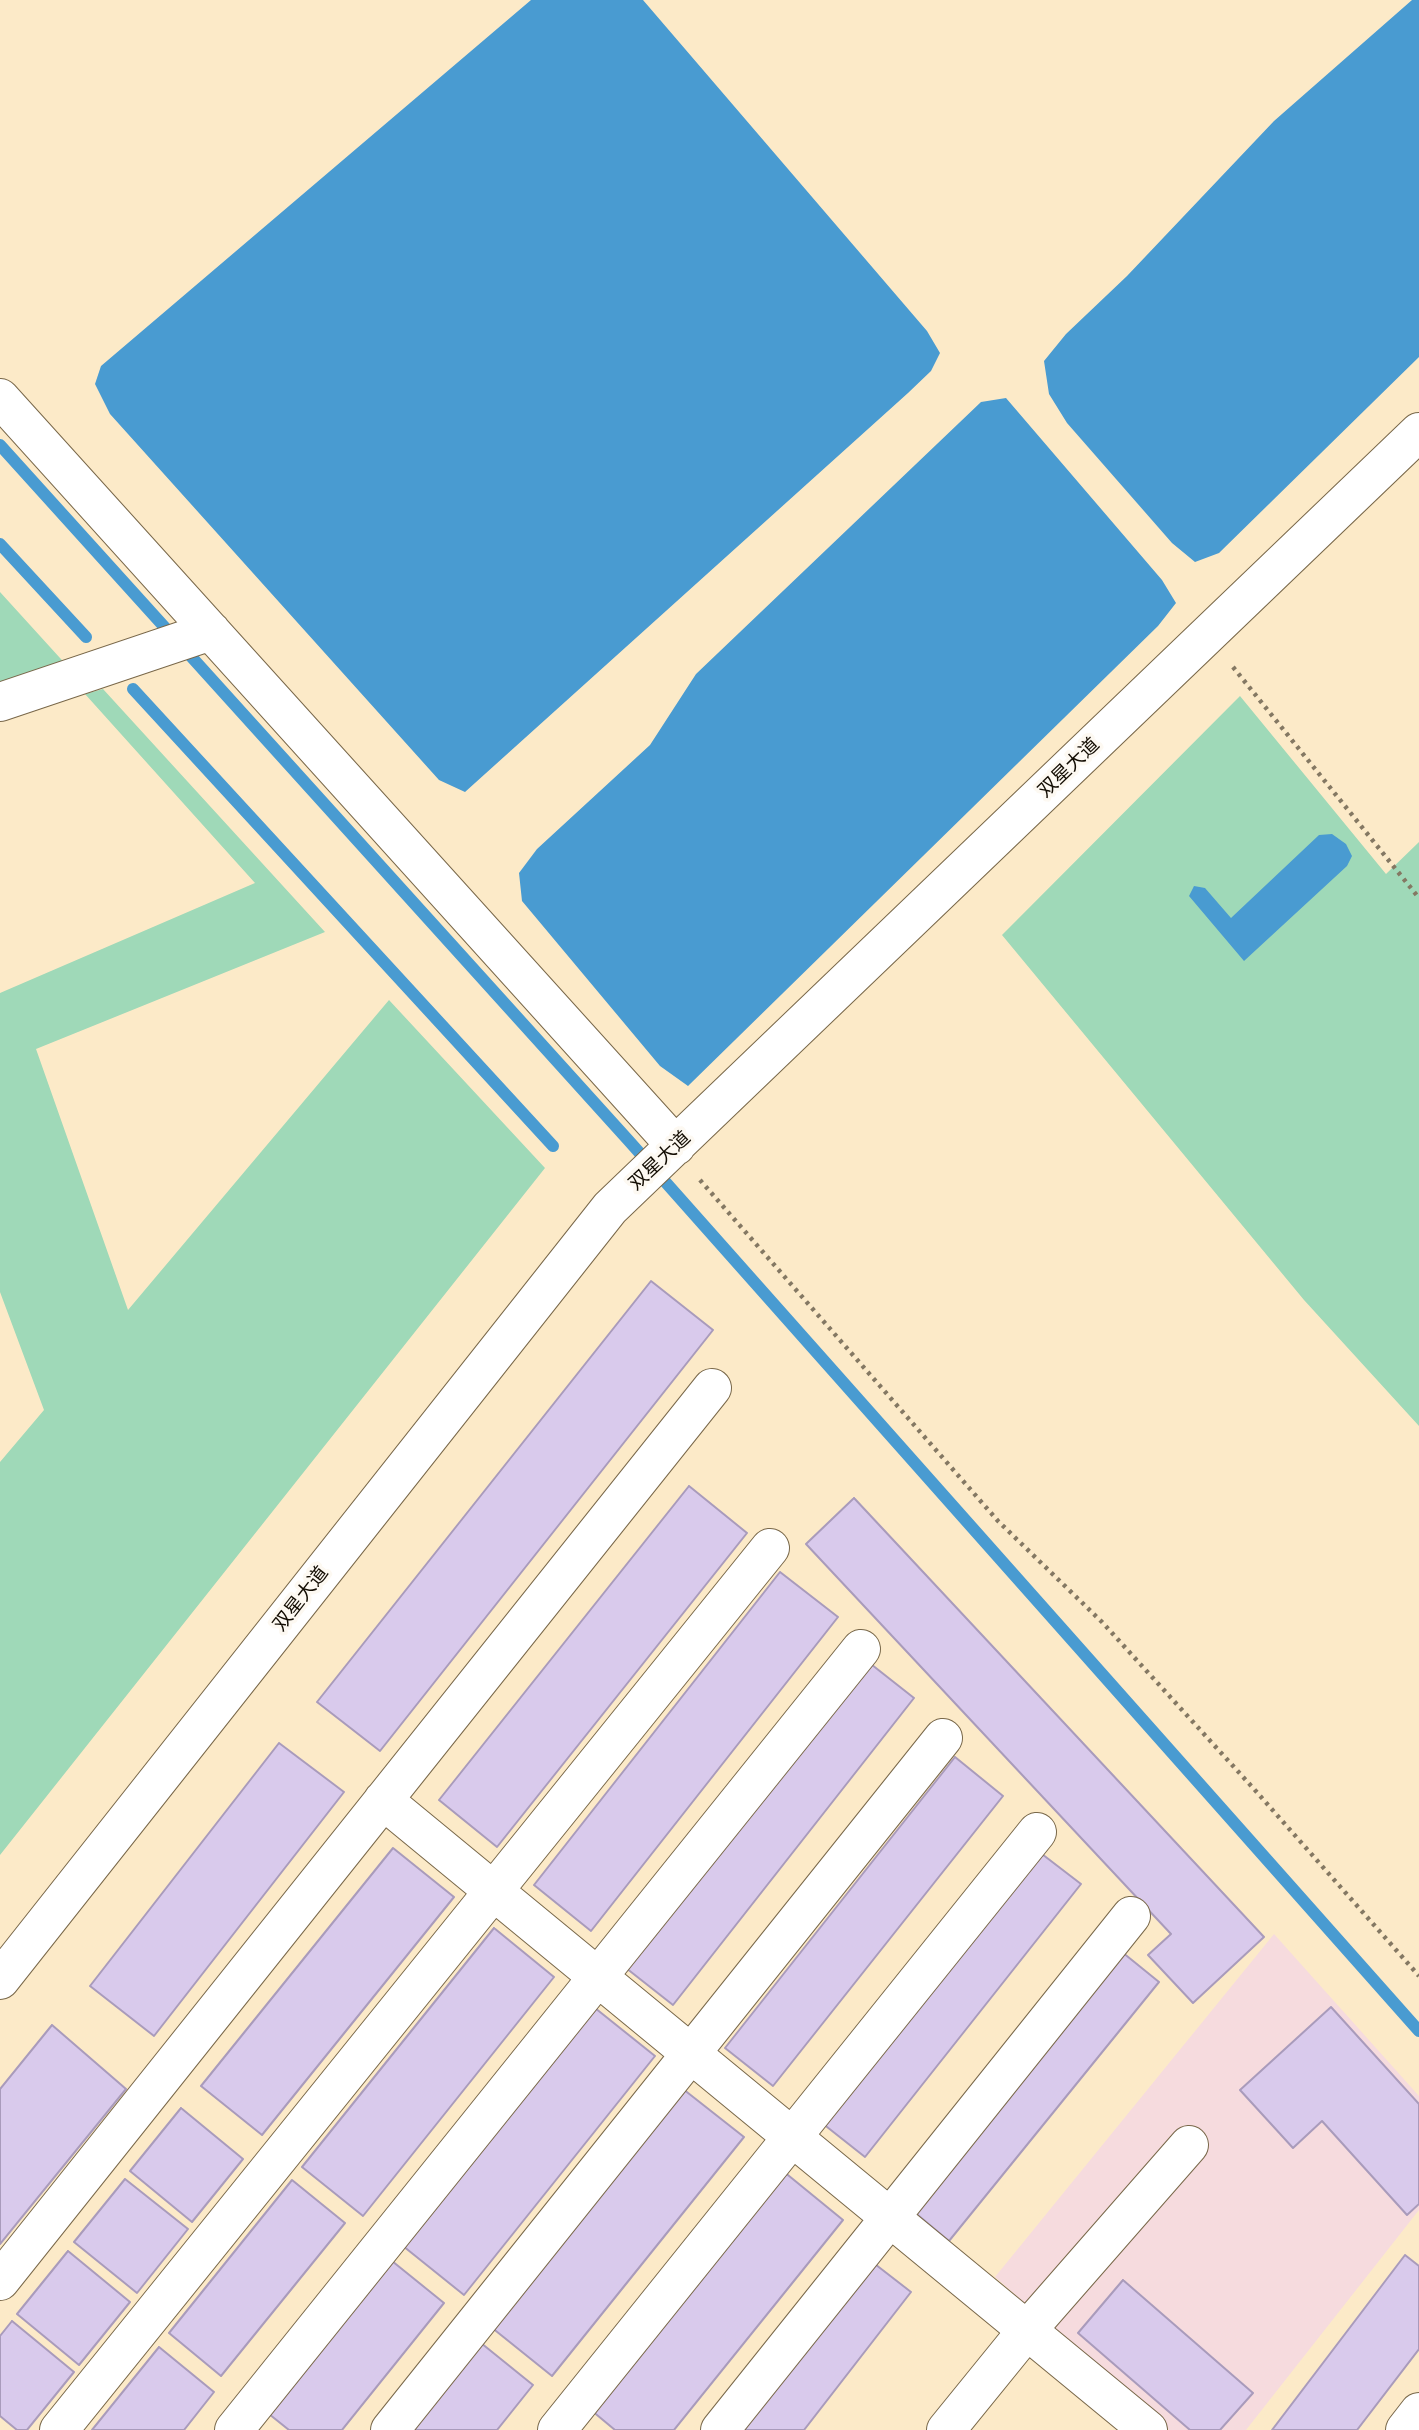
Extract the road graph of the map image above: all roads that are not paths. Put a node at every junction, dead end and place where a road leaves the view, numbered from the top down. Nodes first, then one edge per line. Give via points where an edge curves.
1 (0, 398) edge
2 (1419, 432) edge
3 (211, 631) junction
4 (0, 702) edge
5 (672, 1150) junction
6 (712, 1388) dead end
7 (770, 1548) dead end
8 (861, 1649) dead end
9 (943, 1738) dead end
10 (383, 1800) junction
11 (1037, 1832) dead end
12 (493, 1891) junction
13 (1130, 1916) dead end
14 (598, 1977) junction
15 (0, 1980) edge
16 (691, 2053) junction
17 (793, 2136) junction
18 (1189, 2146) dead end
19 (890, 2217) junction
20 (0, 2281) edge
21 (1028, 2329) junction
22 (1419, 2412) edge
23 (59, 2430) edge
24 (234, 2430) edge
25 (390, 2430) edge
26 (557, 2430) edge
27 (720, 2430) edge
28 (946, 2430) edge
29 (1149, 2430) edge
30 (1405, 2430) edge

1 - 3 street
2 - 5 street, 双星大道
3 - 4 street
3 - 5 street
5 - 15 street, 双星大道 via 610,1208
6 - 10 street
7 - 12 street
8 - 14 street
9 - 16 street
10 - 12 street
10 - 20 street
11 - 17 street
12 - 14 street
12 - 23 street
13 - 19 street
14 - 16 street
14 - 24 street
16 - 17 street
16 - 25 street
17 - 19 street
17 - 26 street
18 - 21 street
19 - 21 street
19 - 27 street
21 - 28 street
21 - 29 street
22 - 30 street

